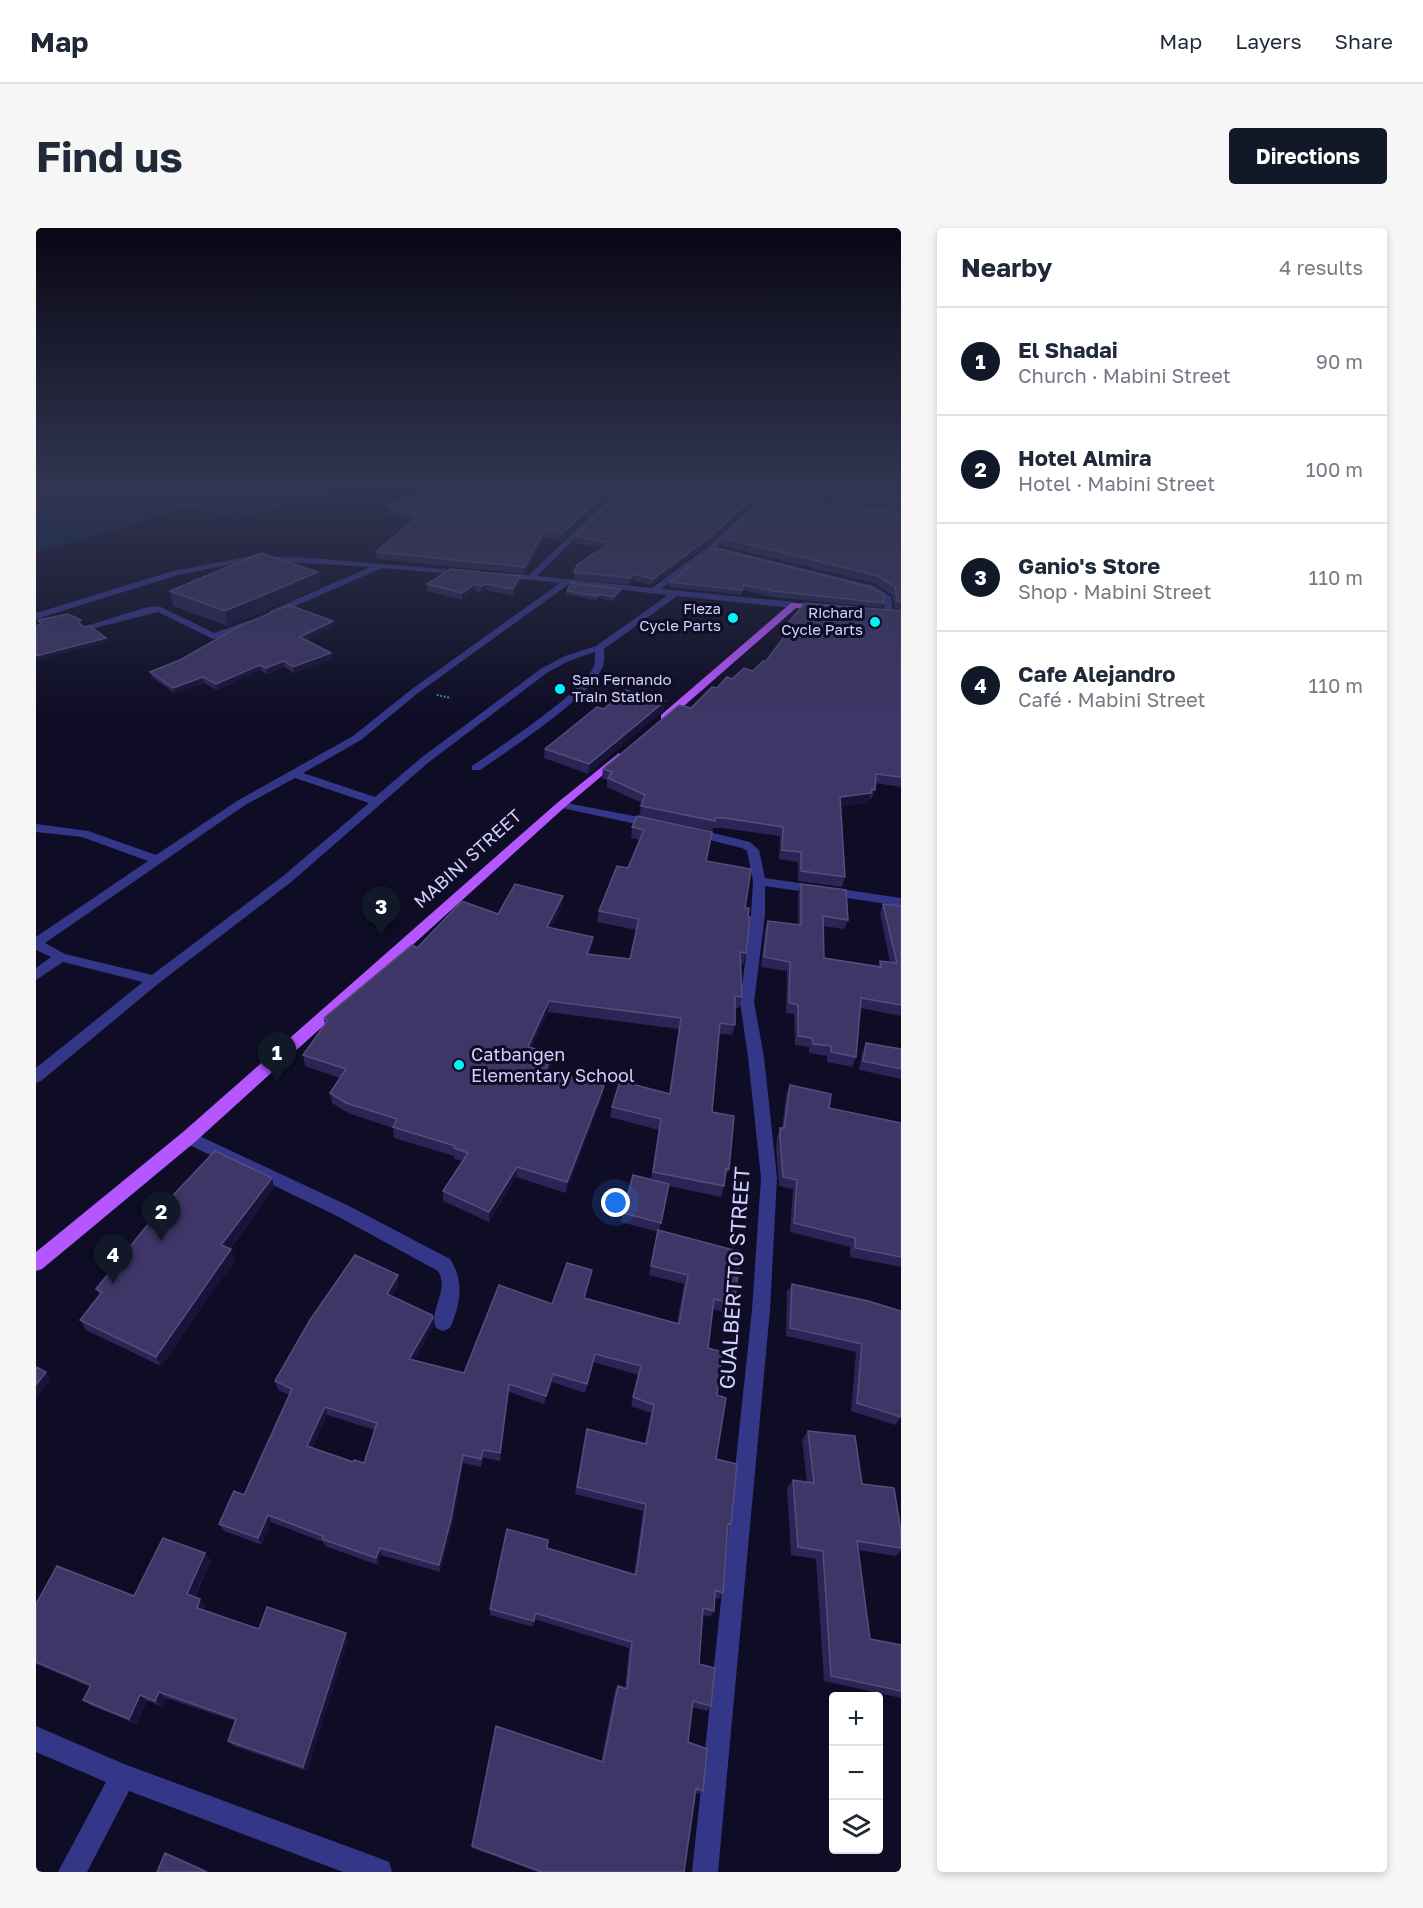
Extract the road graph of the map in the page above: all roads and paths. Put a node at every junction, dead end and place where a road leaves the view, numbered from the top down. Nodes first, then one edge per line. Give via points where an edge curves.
1 (232, 561) edge
2 (326, 561) edge
3 (549, 561) edge
4 (694, 561) edge
5 (763, 561) edge
6 (383, 565) junction
7 (474, 573) edge
8 (486, 574) edge
9 (531, 578) junction
10 (567, 582) junction
11 (652, 591) junction
12 (674, 594) junction
13 (794, 605) junction
14 (829, 608) edge
15 (877, 613) edge
16 (889, 614) junction
17 (269, 615) edge
18 (901, 615) edge
19 (36, 616) edge
20 (258, 620) edge
21 (87, 627) edge
22 (599, 648) junction
23 (652, 728) edge
24 (624, 751) edge
25 (476, 768) dead end
26 (292, 773) junction
27 (375, 801) junction
28 (561, 805) junction
29 (36, 828) edge
30 (159, 861) junction
31 (759, 880) junction
32 (901, 902) edge
33 (36, 943) edge
34 (61, 957) junction
35 (36, 975) edge
36 (154, 980) junction
37 (36, 1077) edge
38 (189, 1137) junction
39 (36, 1263) edge
40 (443, 1322) dead end
41 (36, 1739) edge
42 (123, 1776) junction
43 (72, 1872) edge
44 (379, 1872) edge
45 (705, 1872) edge

1 - 19 street via 176,573
2 - 6 street
3 - 9 street
4 - 11 street
5 - 16 street via 872,588 887,597
6 - 7 street
6 - 17 street
8 - 9 street
9 - 10 street
10 - 11 street
10 - 26 street via 415,691 357,738
11 - 12 street
12 - 13 street
12 - 22 street
13 - 14 main road
13 - 23 main road
15 - 16 main road
16 - 18 main road
20 - 21 street via 213,636 152,609
22 - 25 street via 598,666 581,687
22 - 27 street via 545,670
24 - 28 main road, MABINI STREET
26 - 27 street
26 - 30 street via 241,803
27 - 36 street via 286,880
28 - 31 street, GUALBERTTO STREET via 746,845 753,850
28 - 38 main road, MABINI STREET
29 - 30 street via 68,829 105,838
30 - 33 street
31 - 32 street
31 - 45 street, GUALBERTTO STREET via 747,1002 769,1178 761,1310
33 - 34 street
34 - 35 street
34 - 36 street
36 - 37 street
38 - 39 main road, MABINI STREET
38 - 40 street via 444,1265 451,1283
41 - 42 street
42 - 43 street
42 - 44 street

